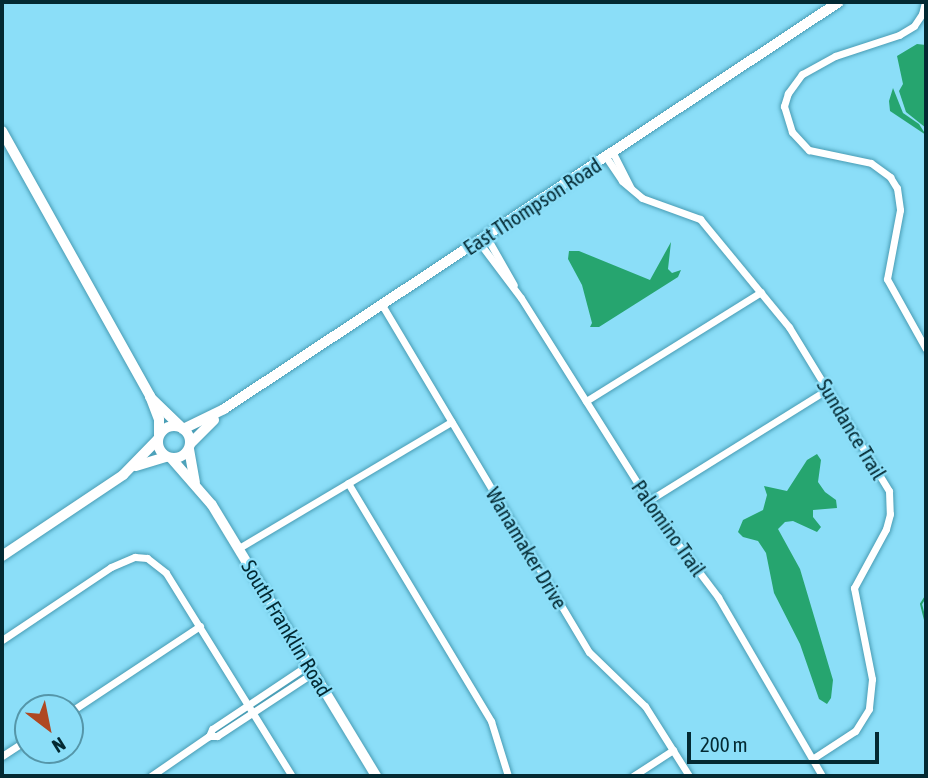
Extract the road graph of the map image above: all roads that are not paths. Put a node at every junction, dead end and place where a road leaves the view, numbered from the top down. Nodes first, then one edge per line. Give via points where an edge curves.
1 (839, 2) edge
2 (925, 2) edge
3 (2, 131) edge
4 (610, 155) junction
5 (482, 239) junction
6 (761, 292) junction
7 (382, 305) junction
8 (926, 349) edge
9 (828, 389) junction
10 (150, 396) junction
11 (586, 401) junction
12 (224, 409) junction
13 (452, 422) junction
14 (182, 428) junction
15 (159, 437) junction
16 (190, 446) junction
17 (168, 457) junction
18 (132, 468) junction
19 (195, 482) junction
20 (348, 483) junction
21 (648, 501) junction
22 (239, 548) junction
23 (2, 556) edge
24 (201, 626) junction
25 (2, 640) edge
26 (311, 669) junction
27 (84, 703) edge
28 (249, 705) junction
29 (253, 712) junction
30 (209, 736) junction
31 (673, 750) junction
32 (812, 760) junction
33 (152, 776) edge
34 (292, 776) edge
35 (376, 776) edge
36 (508, 776) edge
37 (633, 776) edge
38 (689, 776) edge
39 (822, 776) edge

1 - 4 main road, East Thompson Road
2 - 8 street via 914,26 899,35 835,56 802,74 784,106 792,132 809,150 871,163 897,188 900,210 887,279
3 - 10 main road
4 - 5 main road, East Thompson Road
4 - 6 street, Sundance Trail via 642,198 701,219
5 - 7 main road, East Thompson Road
5 - 11 street, Palomino Trail
6 - 9 street, Sundance Trail
6 - 11 street
7 - 12 main road, East Thompson Road
7 - 13 street, Wanamaker Drive
9 - 21 street
9 - 32 street, Sundance Trail via 883,477 891,505 886,528 854,588 872,680 869,709 855,731
10 - 14 main road
10 - 15 main road via 159,419
11 - 21 street, Palomino Trail
12 - 14 main road, East Thompson Road
12 - 16 main road, East Thompson Road
13 - 20 street
13 - 31 street, Wanamaker Drive via 589,652 645,706
14 - 15 main road via 169,427
14 - 16 main road
15 - 17 main road via 159,449
15 - 18 main road
16 - 17 main road via 180,457
16 - 19 main road, South Franklin Road
17 - 18 main road
17 - 19 main road, South Franklin Road
18 - 23 main road
19 - 22 main road, South Franklin Road
20 - 22 street
20 - 36 street via 491,721
21 - 32 street, Palomino Trail via 718,597
22 - 26 main road, South Franklin Road
24 - 25 street via 166,573 147,558 135,557 111,567
24 - 27 street
24 - 28 street
26 - 28 street
26 - 29 street
26 - 35 main road, South Franklin Road
28 - 29 street
28 - 30 street via 212,729
29 - 30 street via 217,736
29 - 34 street
30 - 33 street
31 - 37 street
31 - 38 street, Wanamaker Drive
32 - 39 street, Palomino Trail

